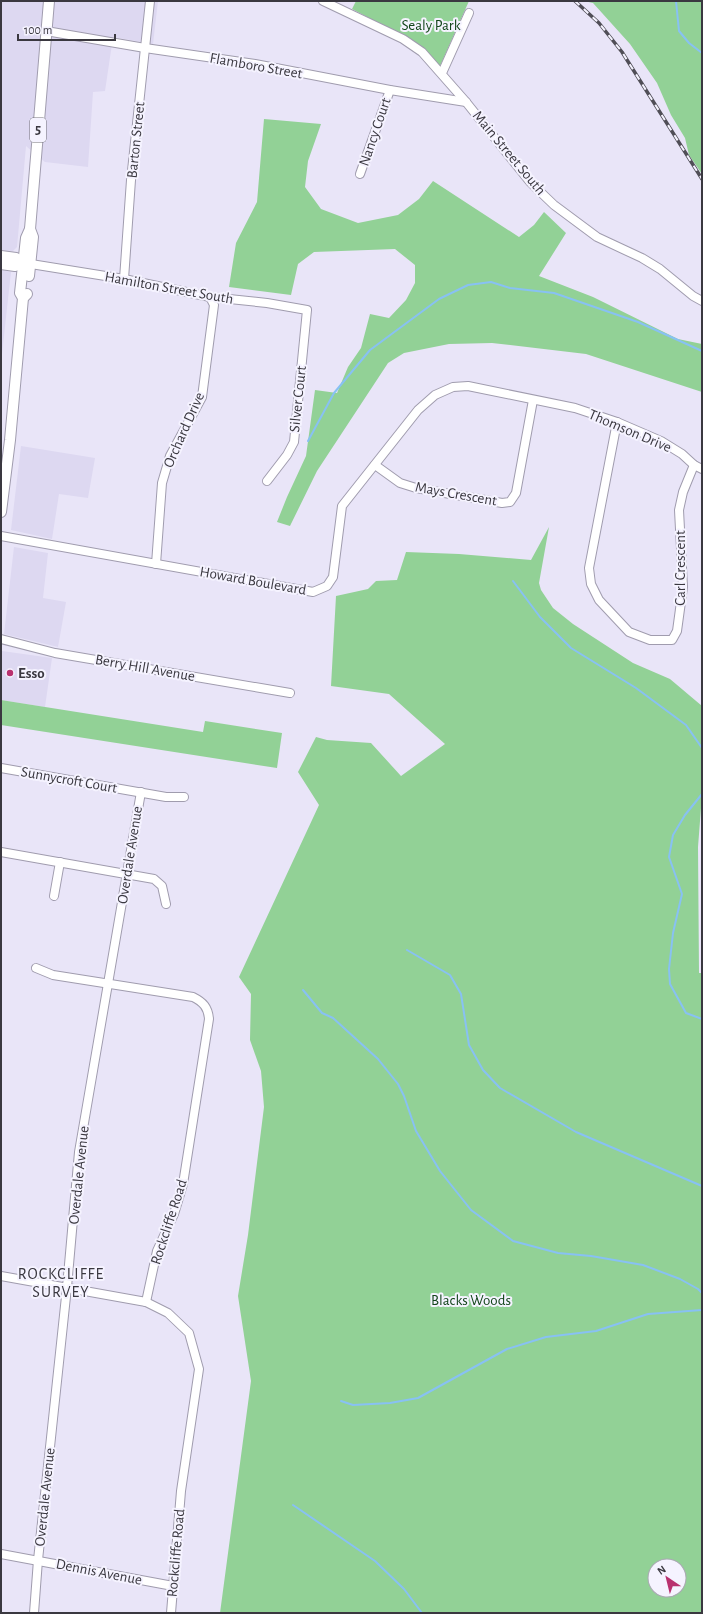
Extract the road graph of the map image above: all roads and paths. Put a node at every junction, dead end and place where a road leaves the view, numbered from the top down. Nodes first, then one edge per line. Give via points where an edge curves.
1 (49, 1) edge
2 (150, 1) edge
3 (322, 1) edge
4 (469, 13) dead end
5 (46, 30) junction
6 (145, 48) junction
7 (442, 73) junction
8 (390, 90) junction
9 (466, 102) junction
10 (360, 174) dead end
11 (1, 256) edge
12 (1, 264) edge
13 (27, 264) junction
14 (124, 279) junction
15 (210, 297) junction
16 (702, 301) edge
17 (307, 310) joint
18 (533, 400) junction
19 (575, 408) joint
20 (617, 422) junction
21 (375, 465) junction
22 (698, 467) edge
23 (268, 482) dead end
24 (1, 512) edge
25 (1, 536) edge
26 (156, 564) junction
27 (1, 639) edge
28 (290, 693) dead end
29 (1, 768) edge
30 (141, 792) junction
31 (184, 797) dead end
32 (1, 852) edge
33 (60, 862) junction
34 (127, 874) junction
35 (54, 896) dead end
36 (166, 904) dead end
37 (36, 968) dead end
38 (107, 983) junction
39 (1, 1276) edge
40 (67, 1287) junction
41 (146, 1302) junction
42 (1, 1554) edge
43 (38, 1560) junction
44 (174, 1586) junction
45 (34, 1613) edge
46 (171, 1613) edge

1 - 5 main road, 5
2 - 6 street, Barton Street
3 - 7 street, Main Street South via 403,39 422,52
4 - 7 street
5 - 6 street, Flamboro Street
5 - 13 main road, 5 via 30,229 26,238
6 - 8 street, Flamboro Street via 255,64
6 - 14 street, Barton Street
7 - 9 street, Main Street South
8 - 9 street, Flamboro Street
8 - 10 street, Nancy Court
9 - 16 street, Main Street South via 530,182 554,205 597,237 660,269
11 - 13 main road via 16,258
12 - 13 main road
13 - 14 street, Hamilton Street South
13 - 24 main road, 5 via 20,293 23,298
14 - 15 street, Hamilton Street South
15 - 17 street, Hamilton Street South
15 - 26 street, Orchard Drive via 214,305 202,397 170,456 162,483
17 - 23 street, Silver Court via 294,442
18 - 19 street, Howard Boulevard
18 - 21 street, Howard Boulevard via 468,386 453,387 435,395 418,410
18 - 21 street, Mays Crescent via 516,493 510,502 502,503 416,488 400,483
19 - 20 street, Thomson Drive
20 - 22 street, Thomson Drive via 661,441
20 - 22 street, Carl Crescent via 590,568 591,584 598,600 629,632 650,640 672,640 677,631 683,586 679,510 683,492
21 - 26 street, Howard Boulevard via 342,506 332,577 328,586 313,592
25 - 26 street, Howard Boulevard
27 - 28 street, Berry Hill Avenue via 55,653
29 - 30 street, Sunnycroft Court
30 - 31 street, Sunnycroft Court via 172,798
30 - 34 street, Overdale Avenue
32 - 33 street
33 - 34 street
33 - 35 street
34 - 36 street via 158,881 163,888
34 - 38 street, Overdale Avenue
37 - 38 street via 53,975
38 - 40 street, Overdale Avenue via 79,1152
38 - 41 street, Rockcliffe Road via 193,997 209,1010 183,1184 174,1214 157,1252
39 - 40 street
40 - 41 street
40 - 43 street, Overdale Avenue
41 - 44 street, Rockcliffe Road via 168,1312 190,1333 199,1369 181,1491
42 - 43 street, Dennis Avenue
43 - 44 street, Dennis Avenue
43 - 45 street, Overdale Avenue
44 - 46 street, Rockcliffe Road

